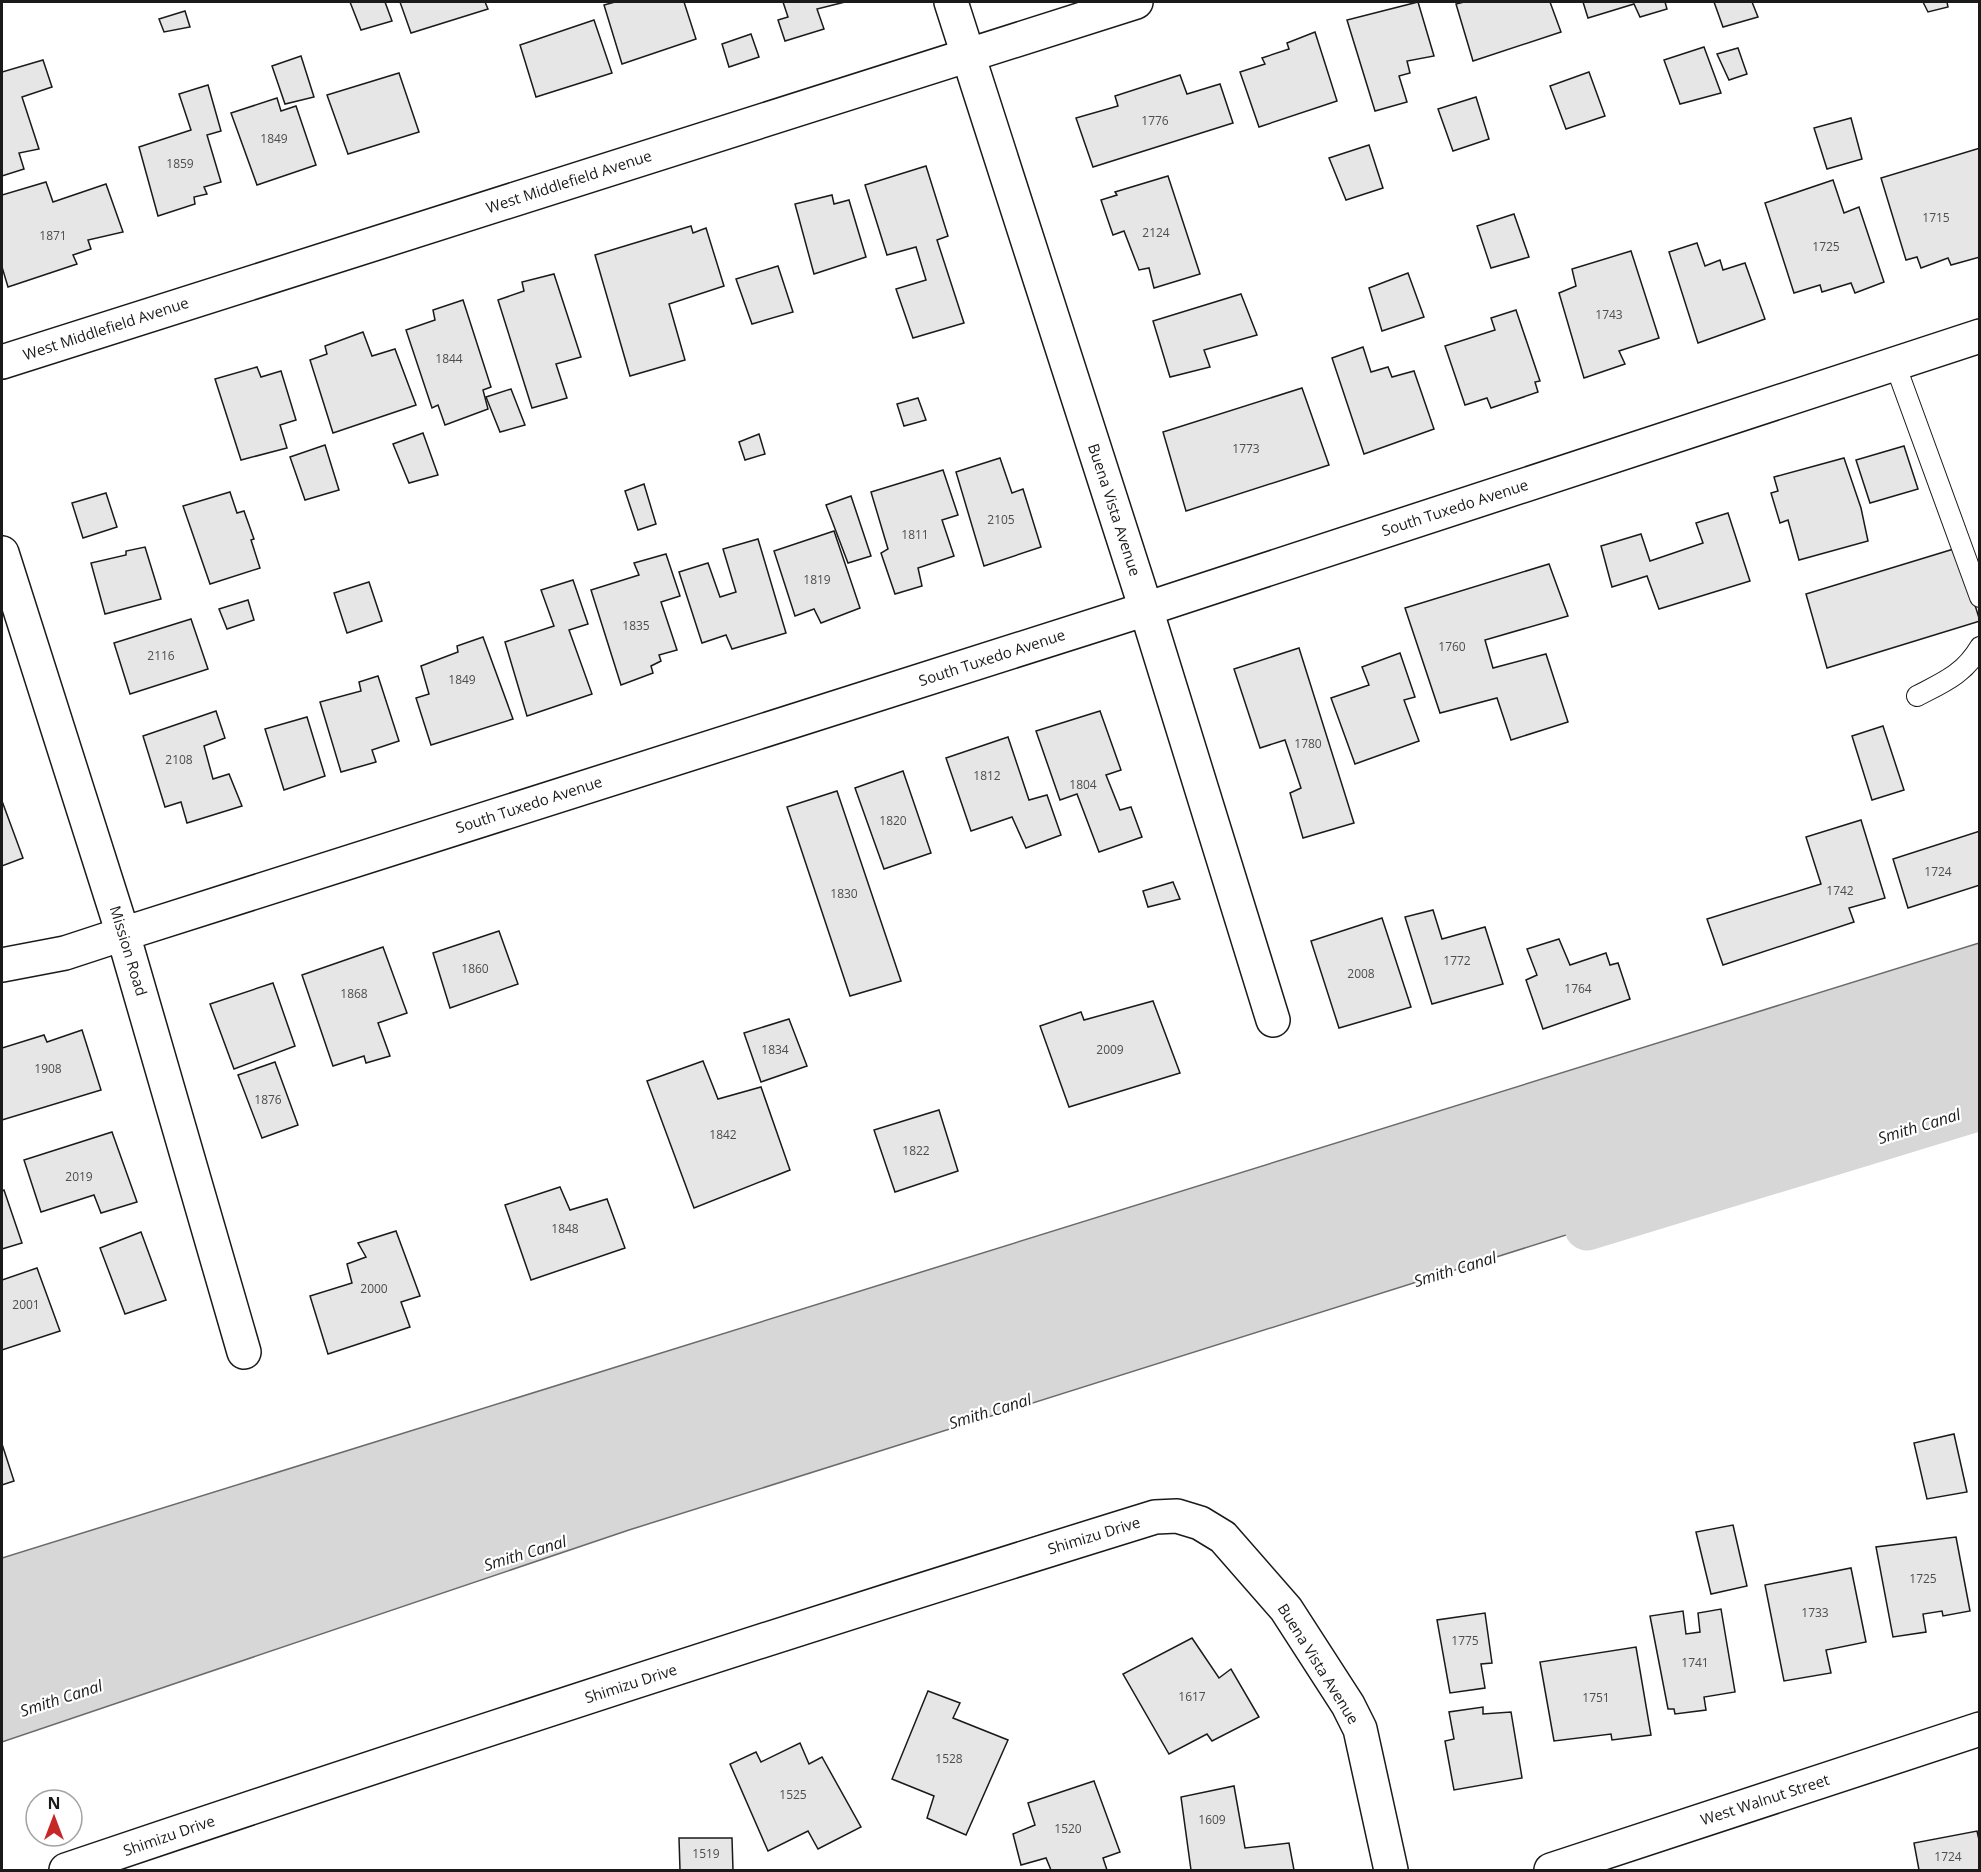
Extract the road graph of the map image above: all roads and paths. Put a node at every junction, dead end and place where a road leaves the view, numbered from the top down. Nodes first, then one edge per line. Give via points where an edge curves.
1 (951, 2) edge
2 (1136, 2) edge
3 (968, 55) junction
4 (1980, 336) edge
5 (2, 363) edge
6 (1895, 364) junction
7 (2, 553) edge
8 (1980, 597) edge
9 (1146, 609) junction
10 (1980, 647) edge
11 (1917, 696) dead end
12 (123, 934) junction
13 (2, 965) edge
14 (1273, 1020) dead end
15 (244, 1352) dead end
16 (1200, 1523) joint
17 (1980, 1729) edge
18 (66, 1870) edge
19 (1391, 1870) edge
20 (1551, 1870) edge

1 - 3 street, Buena Vista Avenue
2 - 3 street, West Middlefield Avenue
3 - 5 street, West Middlefield Avenue
3 - 9 street, Buena Vista Avenue
4 - 6 street, South Tuxedo Avenue
6 - 8 lane
6 - 9 street, South Tuxedo Avenue
7 - 12 street, Mission Road
9 - 12 street, South Tuxedo Avenue
9 - 14 street, Buena Vista Avenue
10 - 11 lane via 1955,676
12 - 13 street, South Tuxedo Avenue via 65,953
12 - 15 street, Mission Road
16 - 18 street, Shimizu Drive via 1177,1516 1144,1520
16 - 19 street, Buena Vista Avenue via 1223,1537 1286,1609 1348,1705 1360,1729
17 - 20 street, West Walnut Street

